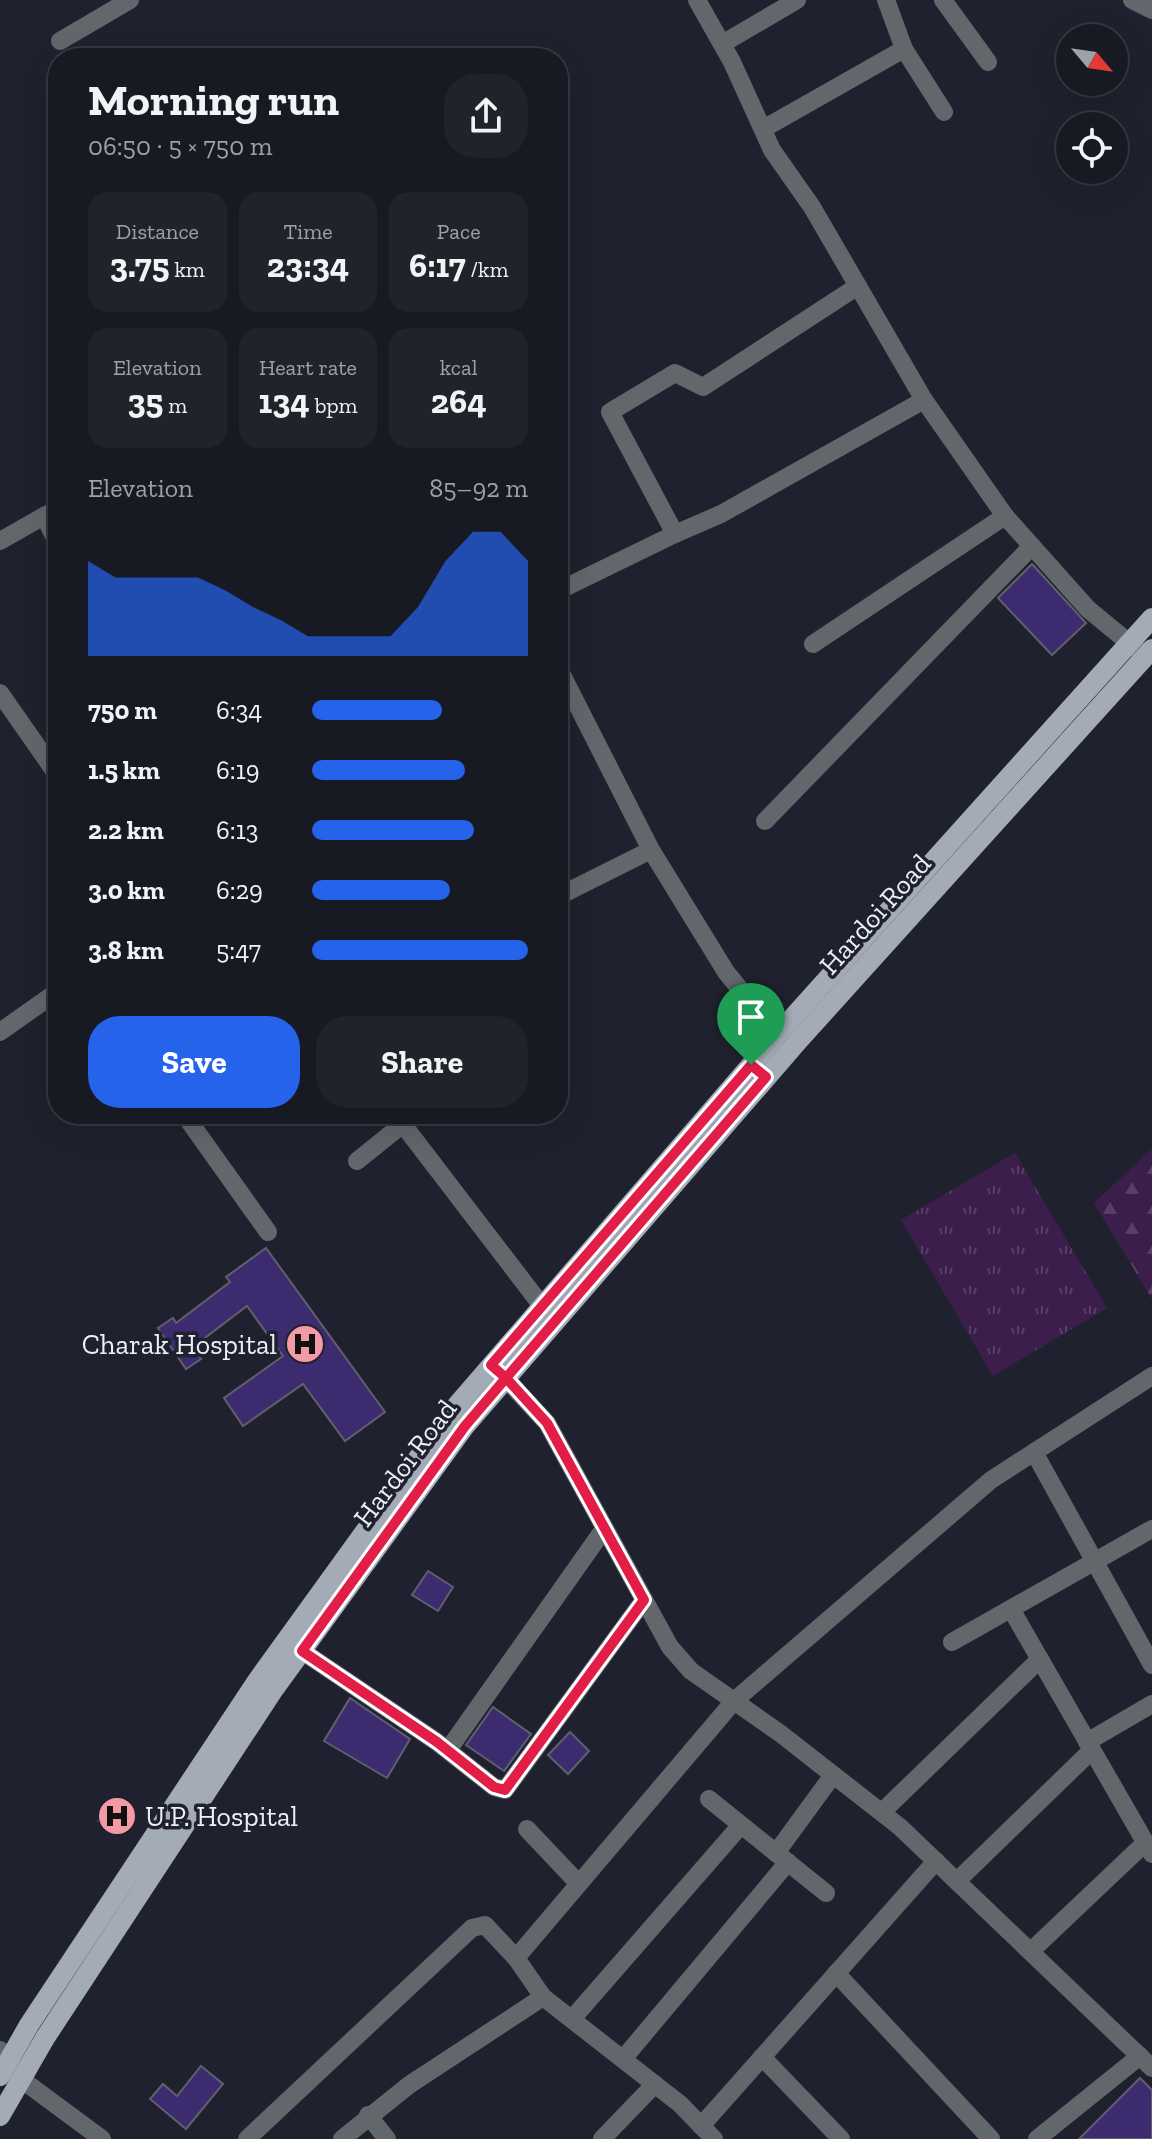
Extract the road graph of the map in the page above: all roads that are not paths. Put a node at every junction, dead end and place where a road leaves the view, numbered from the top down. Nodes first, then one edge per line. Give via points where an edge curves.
1 (697, 0) edge
2 (797, 0) edge
3 (886, 0) edge
4 (943, 0) edge
5 (1132, 0) edge
6 (127, 1) edge
7 (1152, 10) edge
8 (60, 41) dead end
9 (722, 44) junction
10 (904, 49) junction
11 (988, 62) dead end
12 (944, 112) dead end
13 (763, 129) junction
14 (858, 286) junction
15 (924, 400) junction
16 (48, 514) edge
17 (1005, 516) junction
18 (675, 534) junction
19 (0, 541) edge
20 (1032, 546) junction
21 (568, 586) edge
22 (1152, 618) edge
23 (813, 644) dead end
24 (1142, 649) edge
25 (568, 687) edge
26 (0, 693) edge
27 (48, 762) edge
28 (765, 821) dead end
29 (651, 850) junction
30 (568, 892) edge
31 (48, 998) edge
32 (0, 1032) edge
33 (777, 1035) junction
34 (758, 1071) junction
35 (191, 1124) edge
36 (394, 1124) edge
37 (403, 1124) edge
38 (357, 1161) dead end
39 (268, 1232) dead end
40 (542, 1306) junction
41 (499, 1372) junction
42 (1152, 1376) edge
43 (1034, 1452) junction
44 (604, 1529) junction
45 (1152, 1529) edge
46 (1094, 1560) junction
47 (644, 1600) junction
48 (1011, 1609) junction
49 (952, 1642) dead end
50 (302, 1651) junction
51 (1040, 1659) junction
52 (1151, 1659) edge
53 (734, 1701) junction
54 (1152, 1704) edge
55 (1089, 1746) junction
56 (448, 1750) junction
57 (833, 1775) junction
58 (709, 1799) dead end
59 (882, 1812) junction
60 (741, 1825) junction
61 (527, 1829) dead end
62 (1148, 1848) edge
63 (782, 1858) junction
64 (936, 1861) junction
65 (957, 1881) junction
66 (579, 1884) junction
67 (826, 1893) dead end
68 (1031, 1951) junction
69 (516, 1958) junction
70 (836, 1973) junction
71 (543, 1997) junction
72 (572, 2019) junction
73 (762, 2057) junction
74 (623, 2059) junction
75 (3, 2061) edge
76 (1146, 2062) edge
77 (21, 2079) junction
78 (655, 2084) junction
79 (368, 2115) junction
80 (0, 2116) edge
81 (707, 2132) edge
82 (1060, 2132) edge
83 (102, 2139) edge
84 (247, 2139) edge
85 (342, 2139) edge
86 (387, 2139) edge
87 (602, 2139) edge
88 (841, 2139) edge
89 (991, 2139) edge
90 (1037, 2139) edge

1 - 9 street
2 - 9 street
3 - 10 street
4 - 11 street
5 - 7 street
6 - 8 street
9 - 13 street
10 - 12 street
10 - 13 street
13 - 14 street
14 - 15 street
14 - 18 street via 703,387 675,373 610,412
15 - 17 street
15 - 18 street via 721,514
16 - 19 street
17 - 20 street
17 - 23 street
18 - 21 street
20 - 24 street via 1088,609
20 - 28 street
22 - 24 main road, Hardoi Road
24 - 33 main road, Hardoi Road
24 - 34 main road, Hardoi Road
25 - 29 street
26 - 27 street
29 - 30 street
29 - 33 street via 726,972
31 - 32 street
33 - 34 main road, Hardoi Road
34 - 40 main road, Hardoi Road
34 - 41 main road, Hardoi Road
35 - 39 street
36 - 38 street
37 - 40 street
40 - 41 main road, Hardoi Road
41 - 44 street via 547,1423
41 - 50 main road, Hardoi Road
41 - 75 main road, Hardoi Road via 452,1411 257,1681
42 - 43 street
43 - 46 street
43 - 53 street via 991,1480
44 - 47 street
44 - 56 street
45 - 46 street
46 - 48 street
46 - 52 street
47 - 53 street via 684,1663
47 - 56 street via 505,1790
48 - 49 street
48 - 51 street
50 - 56 street
50 - 77 main road, Hardoi Road
51 - 55 street
51 - 59 street
53 - 57 street
53 - 66 street
54 - 55 street
55 - 62 street
55 - 65 street
57 - 59 street
57 - 63 street
58 - 60 street
59 - 64 street
60 - 63 street
60 - 72 street
61 - 66 street
62 - 68 street
63 - 67 street
63 - 74 street
64 - 65 street
64 - 70 street
65 - 68 street
66 - 69 street
68 - 76 street
69 - 71 street
69 - 84 street via 485,1925 472,1928
70 - 73 street
70 - 89 street
71 - 72 street
71 - 79 street
72 - 74 street
73 - 81 street
73 - 88 street
74 - 78 street
75 - 77 street
76 - 82 street
77 - 80 main road, Hardoi Road
77 - 83 street
78 - 81 street
78 - 87 street
79 - 85 street
79 - 86 street
82 - 90 street

